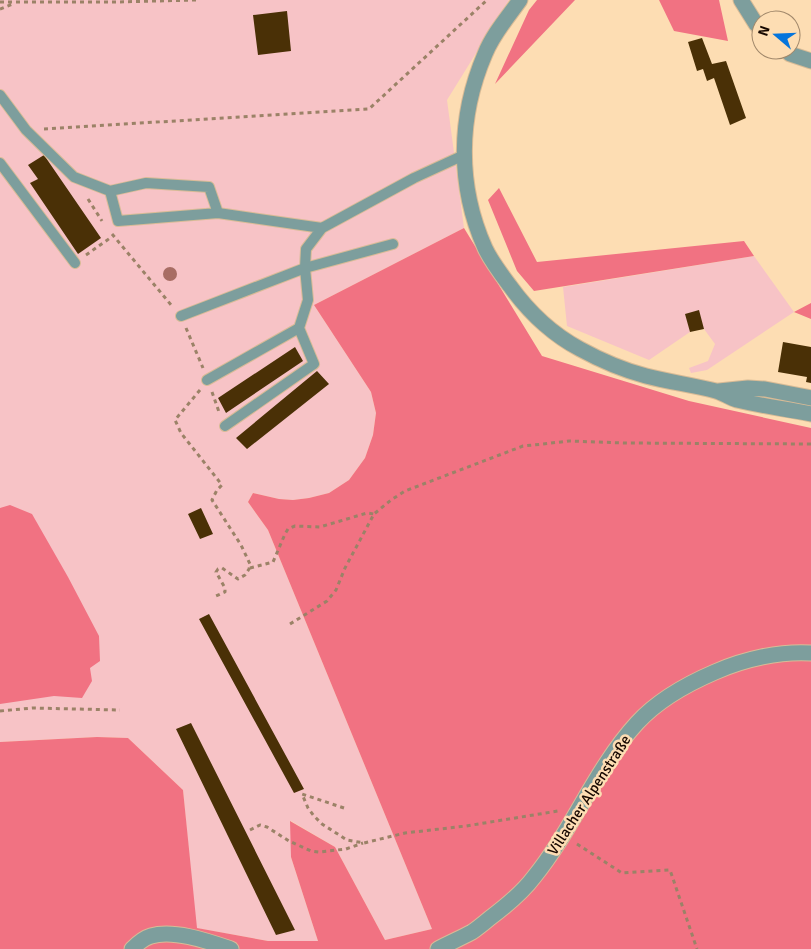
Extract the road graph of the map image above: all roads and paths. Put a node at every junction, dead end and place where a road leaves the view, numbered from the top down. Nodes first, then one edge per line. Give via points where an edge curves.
1 (196, 0) edge
2 (488, 0) edge
3 (520, 0) edge
4 (741, 0) edge
5 (0, 2) edge
6 (16, 2) junction
7 (0, 9) edge
8 (751, 16) edge
9 (0, 95) edge
10 (26, 130) junction
11 (464, 155) junction
12 (0, 163) edge
13 (74, 177) junction
14 (110, 191) junction
15 (218, 213) junction
16 (103, 222) dead end
17 (322, 228) junction
18 (108, 229) dead end
19 (113, 236) junction
20 (393, 244) dead end
21 (80, 260) joint
22 (305, 268) junction
23 (181, 316) junction
24 (299, 328) junction
25 (207, 380) junction
26 (718, 392) junction
27 (811, 398) edge
28 (811, 414) edge
29 (225, 426) joint
30 (811, 444) edge
31 (374, 514) junction
32 (249, 568) junction
33 (216, 596) dead end
34 (290, 624) dead end
35 (811, 654) edge
36 (120, 710) dead end
37 (0, 711) edge
38 (344, 808) dead end
39 (578, 810) junction
40 (250, 830) dead end
41 (564, 836) junction
42 (364, 843) junction
43 (132, 949) edge
44 (231, 949) edge
45 (438, 949) edge
46 (697, 949) edge

1 - 6 path
2 - 10 path via 368,109
3 - 11 street via 485,52 465,121
4 - 8 street
5 - 6 path
6 - 7 path
9 - 10 lane
10 - 13 lane
11 - 17 lane
11 - 26 street via 467,192 486,249 519,298 539,319 578,348 611,363 645,376
12 - 21 lane
13 - 14 lane
13 - 16 path
14 - 15 lane via 146,183 209,186
14 - 15 lane via 118,221
15 - 17 lane
17 - 22 lane via 306,250
18 - 19 path
19 - 21 path
19 - 23 path
20 - 22 lane
22 - 23 lane
22 - 24 lane via 308,300
23 - 25 path
24 - 25 lane
24 - 29 lane via 314,364
25 - 29 path
25 - 32 path via 175,420 181,433 222,485 212,500 241,545
26 - 27 street via 765,389
26 - 28 street via 736,399
30 - 31 path via 569,442 523,446 405,491
31 - 32 path via 320,527 295,526 288,529 273,562
31 - 34 path via 336,590 327,601
32 - 33 path via 246,575 238,578 222,568 218,569 216,572 225,592
35 - 39 street, Villacher Alpenstraße via 764,656 728,666 694,680 662,701 637,723 599,774
36 - 37 path via 32,708
38 - 42 path via 302,794 308,808 322,824 347,840
39 - 41 street, Villacher Alpenstraße
39 - 42 path via 405,833
40 - 42 path via 260,825 267,827 289,841 319,852
41 - 45 street, Villacher Alpenstraße via 534,878 506,906 474,931
41 - 46 path via 622,873 670,870
43 - 44 street via 151,936 168,934 197,938

